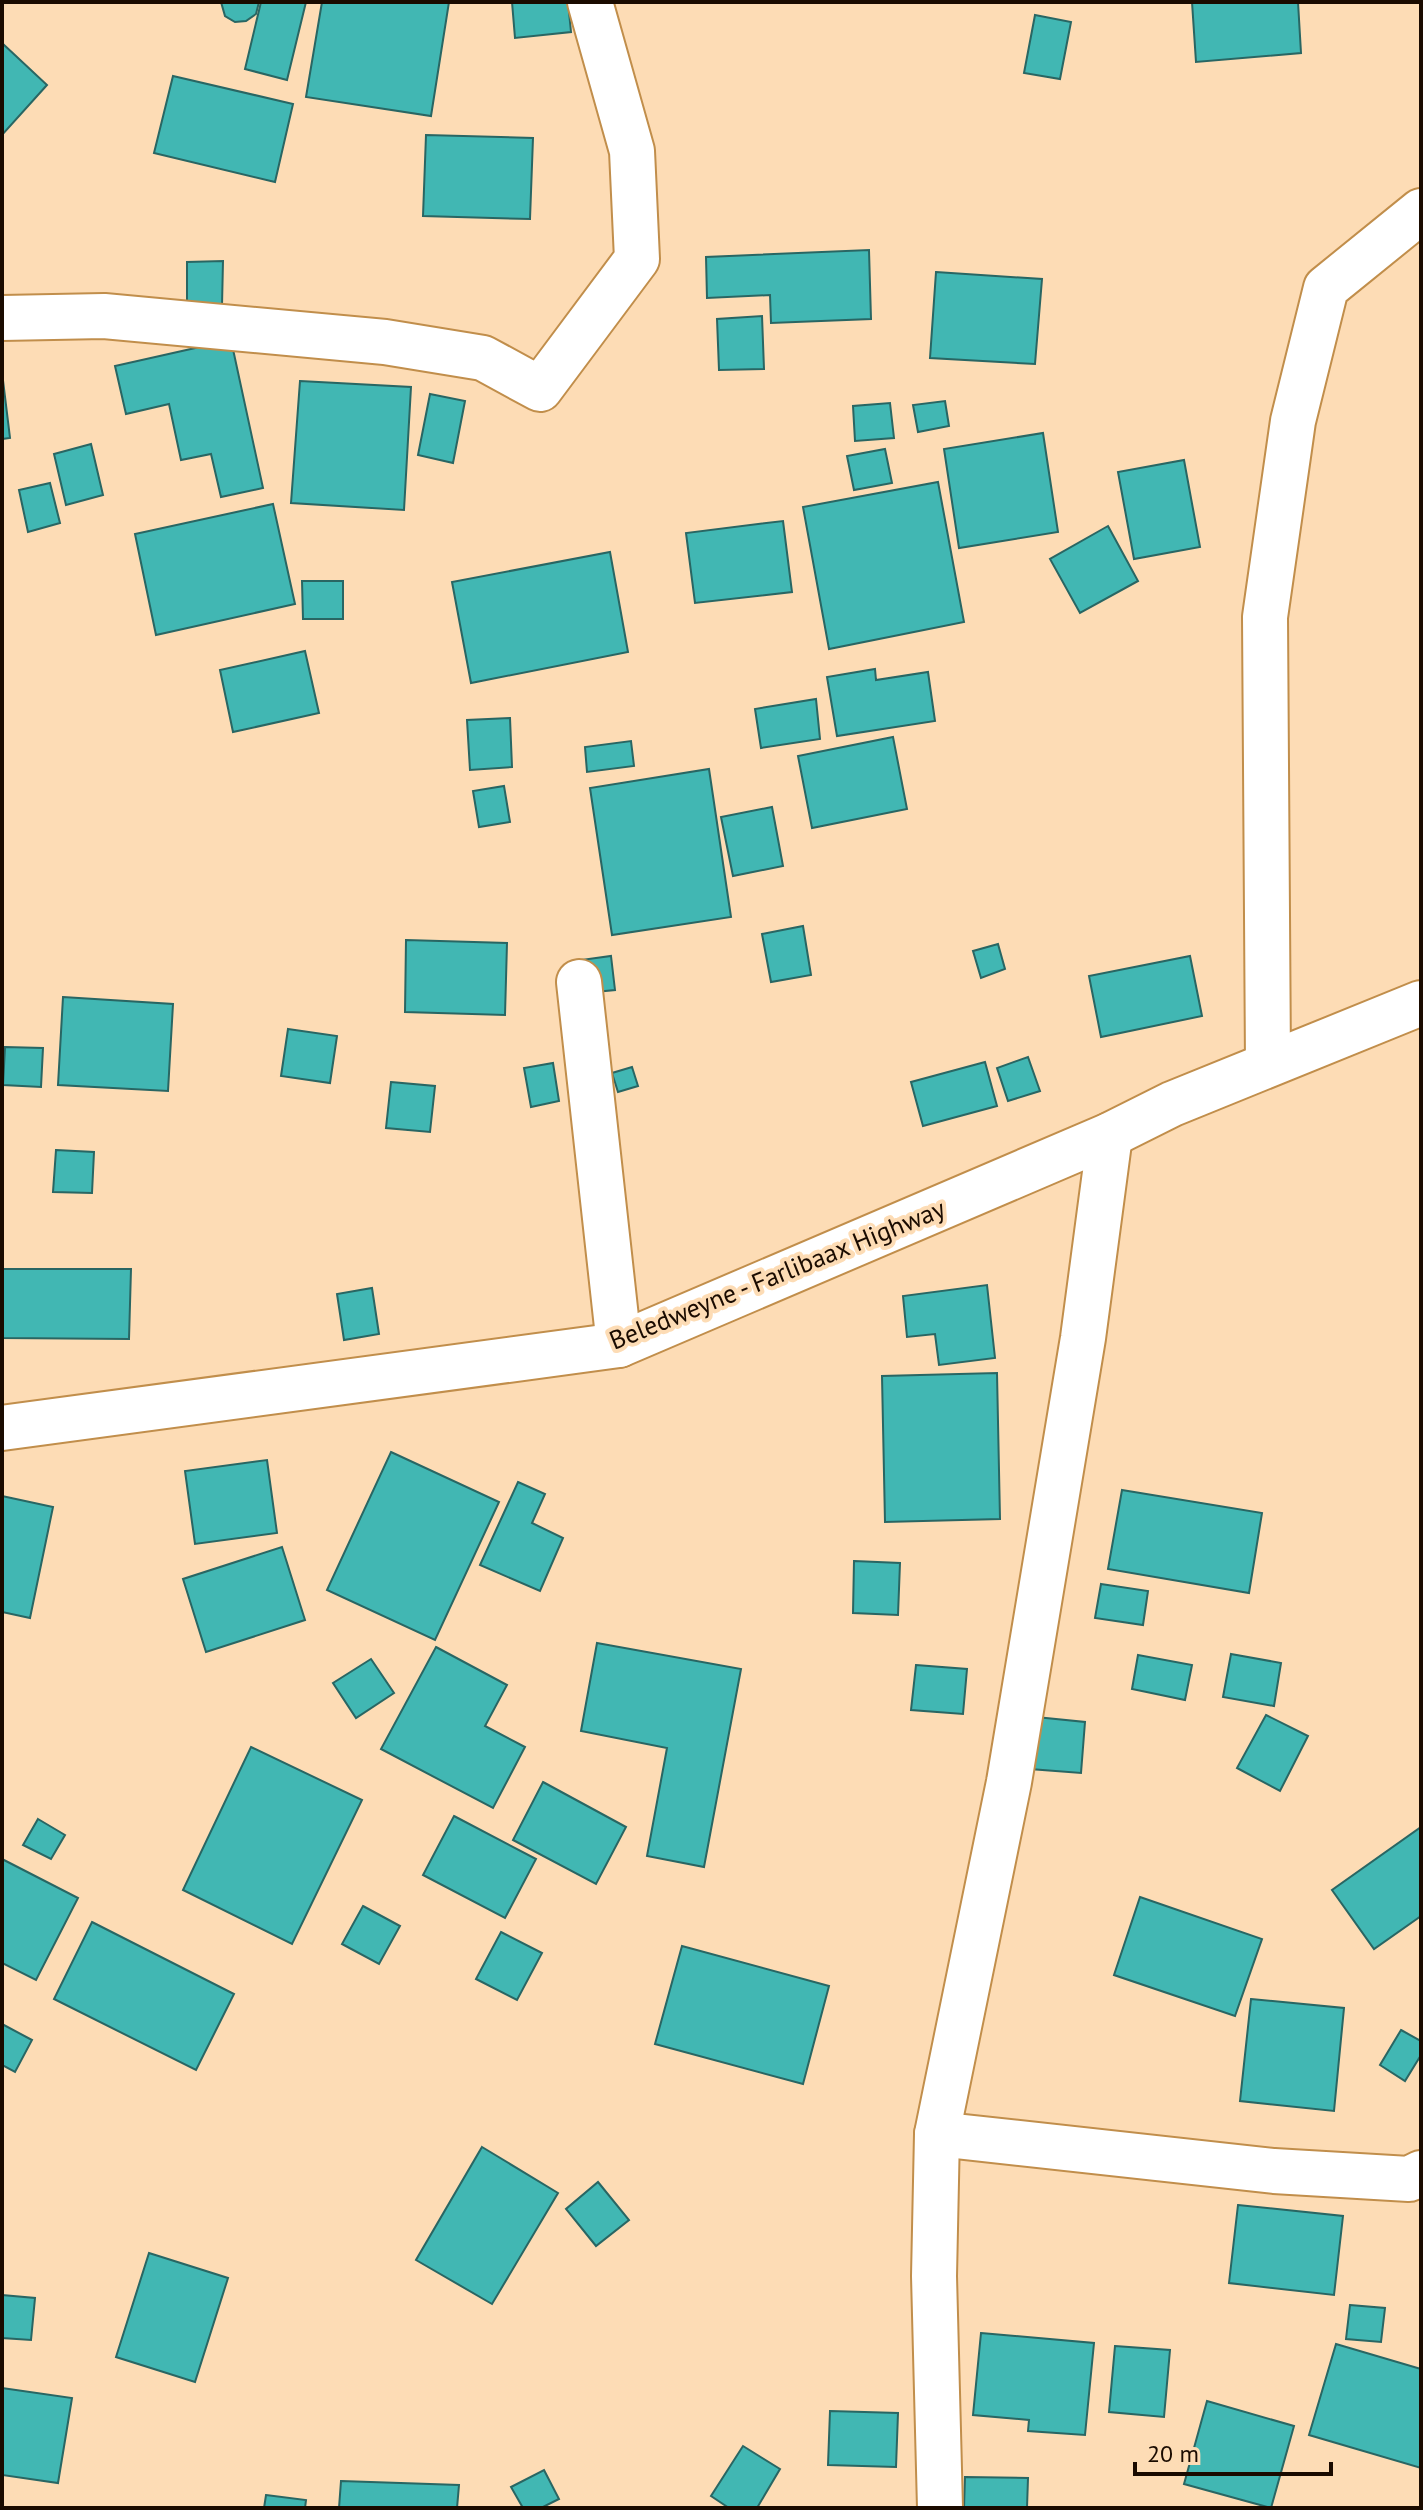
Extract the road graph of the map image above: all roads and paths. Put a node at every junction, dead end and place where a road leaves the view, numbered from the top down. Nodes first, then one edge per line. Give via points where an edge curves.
1 (590, 2) edge
2 (1421, 211) edge
3 (2, 318) edge
4 (579, 982) dead end
5 (1421, 1003) edge
6 (1268, 1064) junction
7 (1110, 1135) junction
8 (619, 1345) junction
9 (2, 1428) edge
10 (937, 2134) junction
11 (1421, 2173) edge
12 (940, 2508) edge

1 - 3 street via 632,151 637,259 540,389 483,358 385,342 104,316
2 - 6 street via 1326,288 1293,421 1265,617
4 - 8 street
5 - 6 street, Beledweyne - Farlibaax Highway
6 - 7 street, Beledweyne - Farlibaax Highway
7 - 8 street, Beledweyne - Farlibaax Highway
7 - 10 street via 1083,1338 1009,1782
8 - 9 street, Beledweyne - Farlibaax Highway
10 - 11 street via 1274,2171 1409,2179
10 - 12 street via 934,2276

